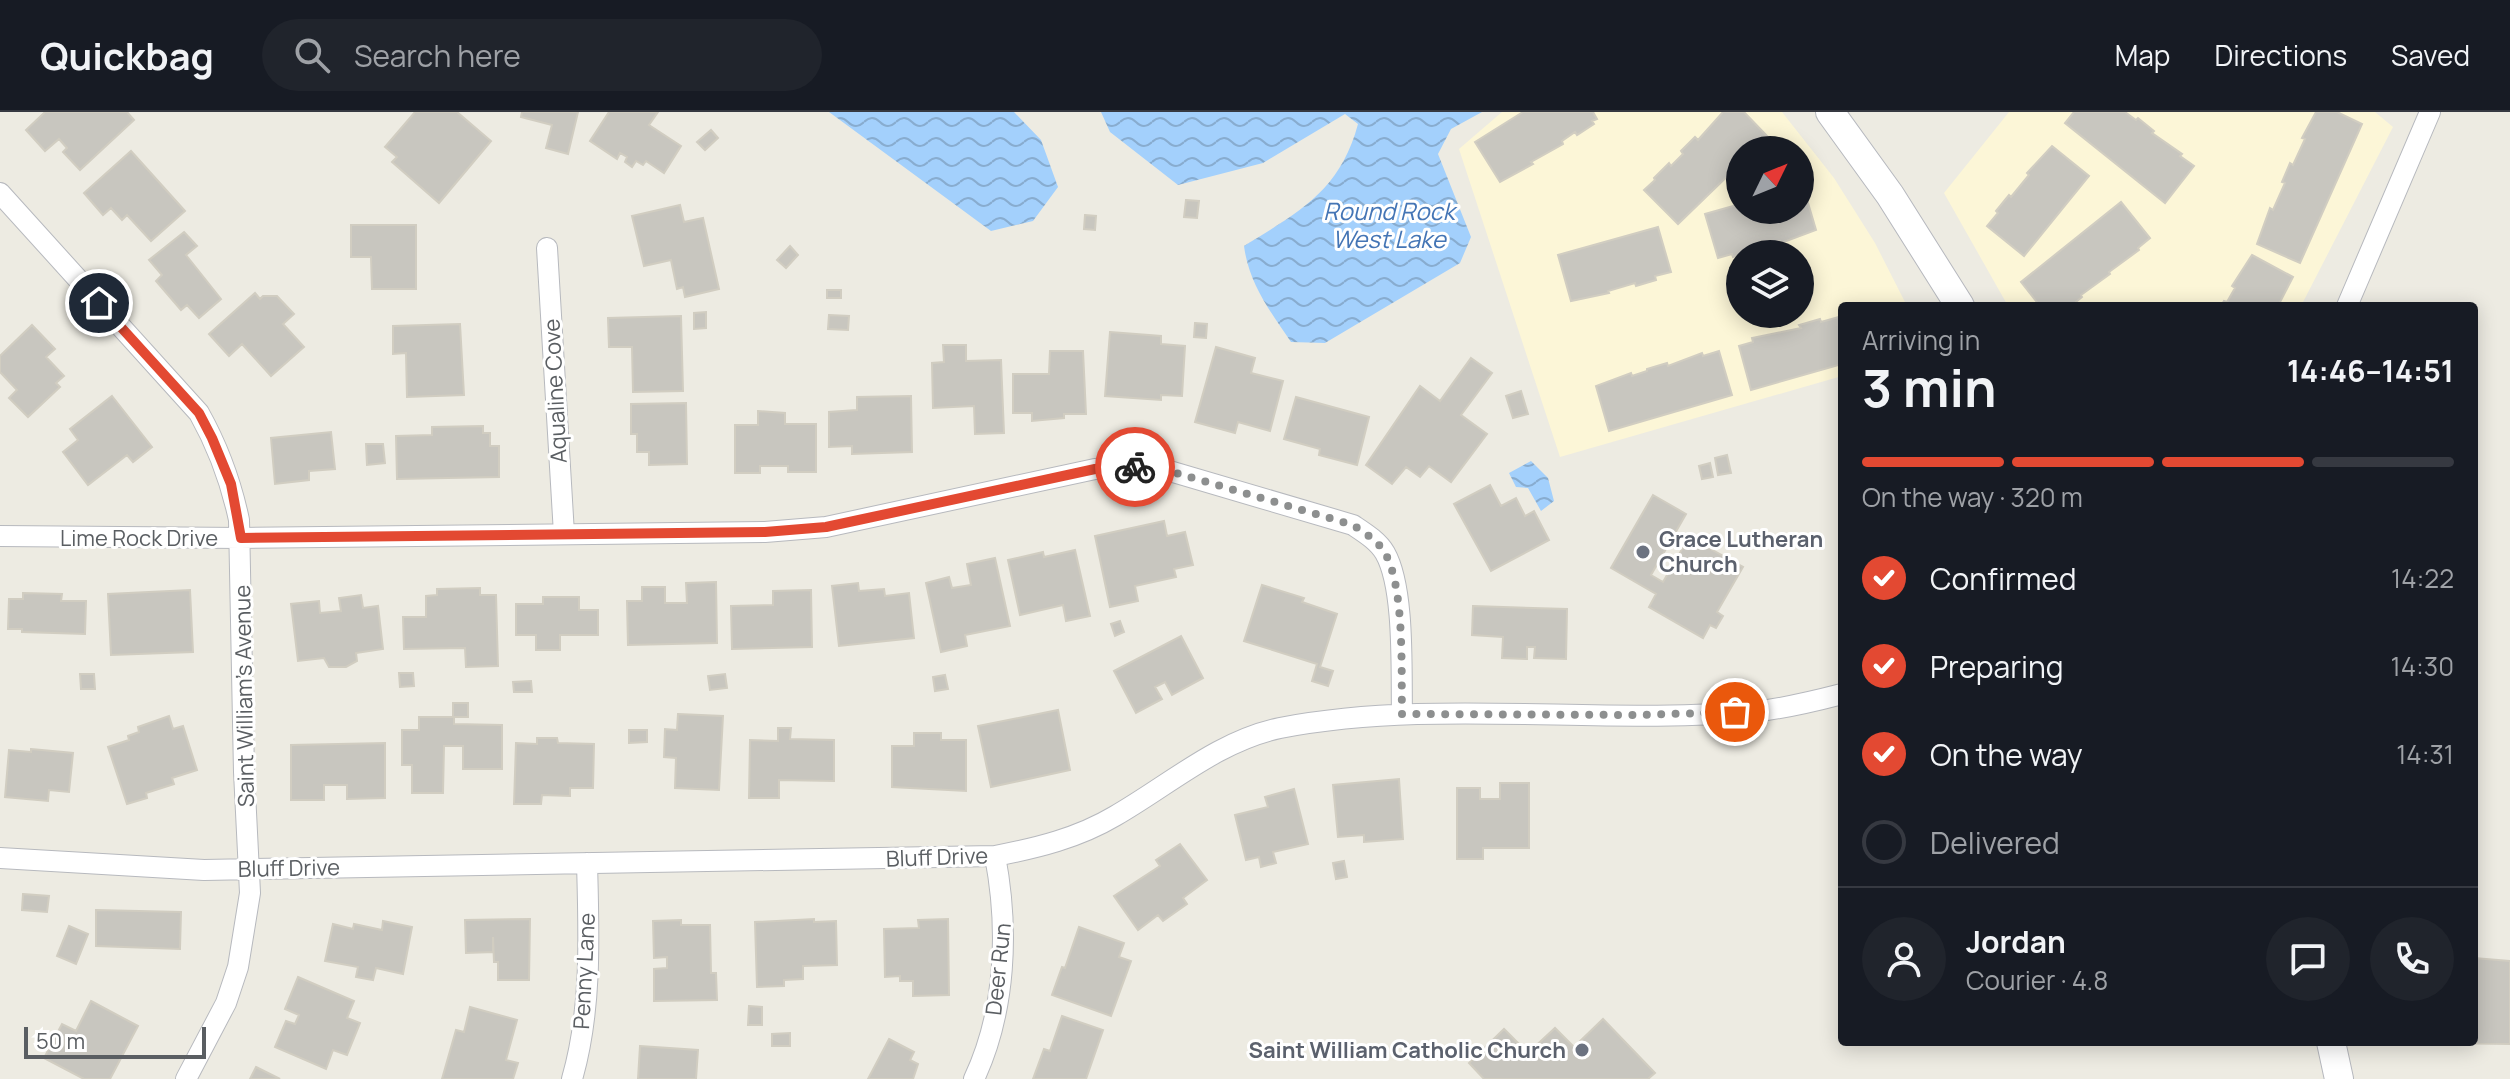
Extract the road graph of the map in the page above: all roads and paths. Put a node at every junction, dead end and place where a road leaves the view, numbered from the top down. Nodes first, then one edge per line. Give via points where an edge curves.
1 (1830, 112) edge
2 (2430, 112) edge
3 (0, 193) edge
4 (547, 248) dead end
5 (1957, 302) edge
6 (2349, 302) edge
7 (564, 534) junction
8 (0, 536) edge
9 (241, 538) junction
10 (1838, 695) edge
11 (1402, 714) junction
12 (995, 856) junction
13 (0, 858) edge
14 (587, 863) junction
15 (248, 868) junction
16 (2332, 1046) edge
17 (186, 1079) edge
18 (572, 1079) edge
19 (974, 1079) edge
20 (2339, 1079) edge

1 - 5 street
2 - 6 street
3 - 9 street, Saint William's Avenue via 199,413 231,484
4 - 7 street, Aqualine Cove
7 - 9 street, Lime Rock Drive
7 - 11 street, Lime Rock Drive via 826,527 1095,469 1173,472 1353,525 1377,543 1397,585
8 - 9 street, Lime Rock Drive
9 - 15 street, Saint William's Avenue
10 - 11 street, Bluff Drive via 1759,711
11 - 12 street, Bluff Drive via 1278,729 1242,740 1076,835
12 - 14 street, Bluff Drive
12 - 19 street, Deer Run via 1004,914 1000,975 991,1030
13 - 15 street, Bluff Drive
14 - 15 street, Bluff Drive
14 - 18 street, Penny Lane via 584,1026
15 - 17 street, Saint William's Avenue via 250,893 238,967 226,1003
16 - 20 street

